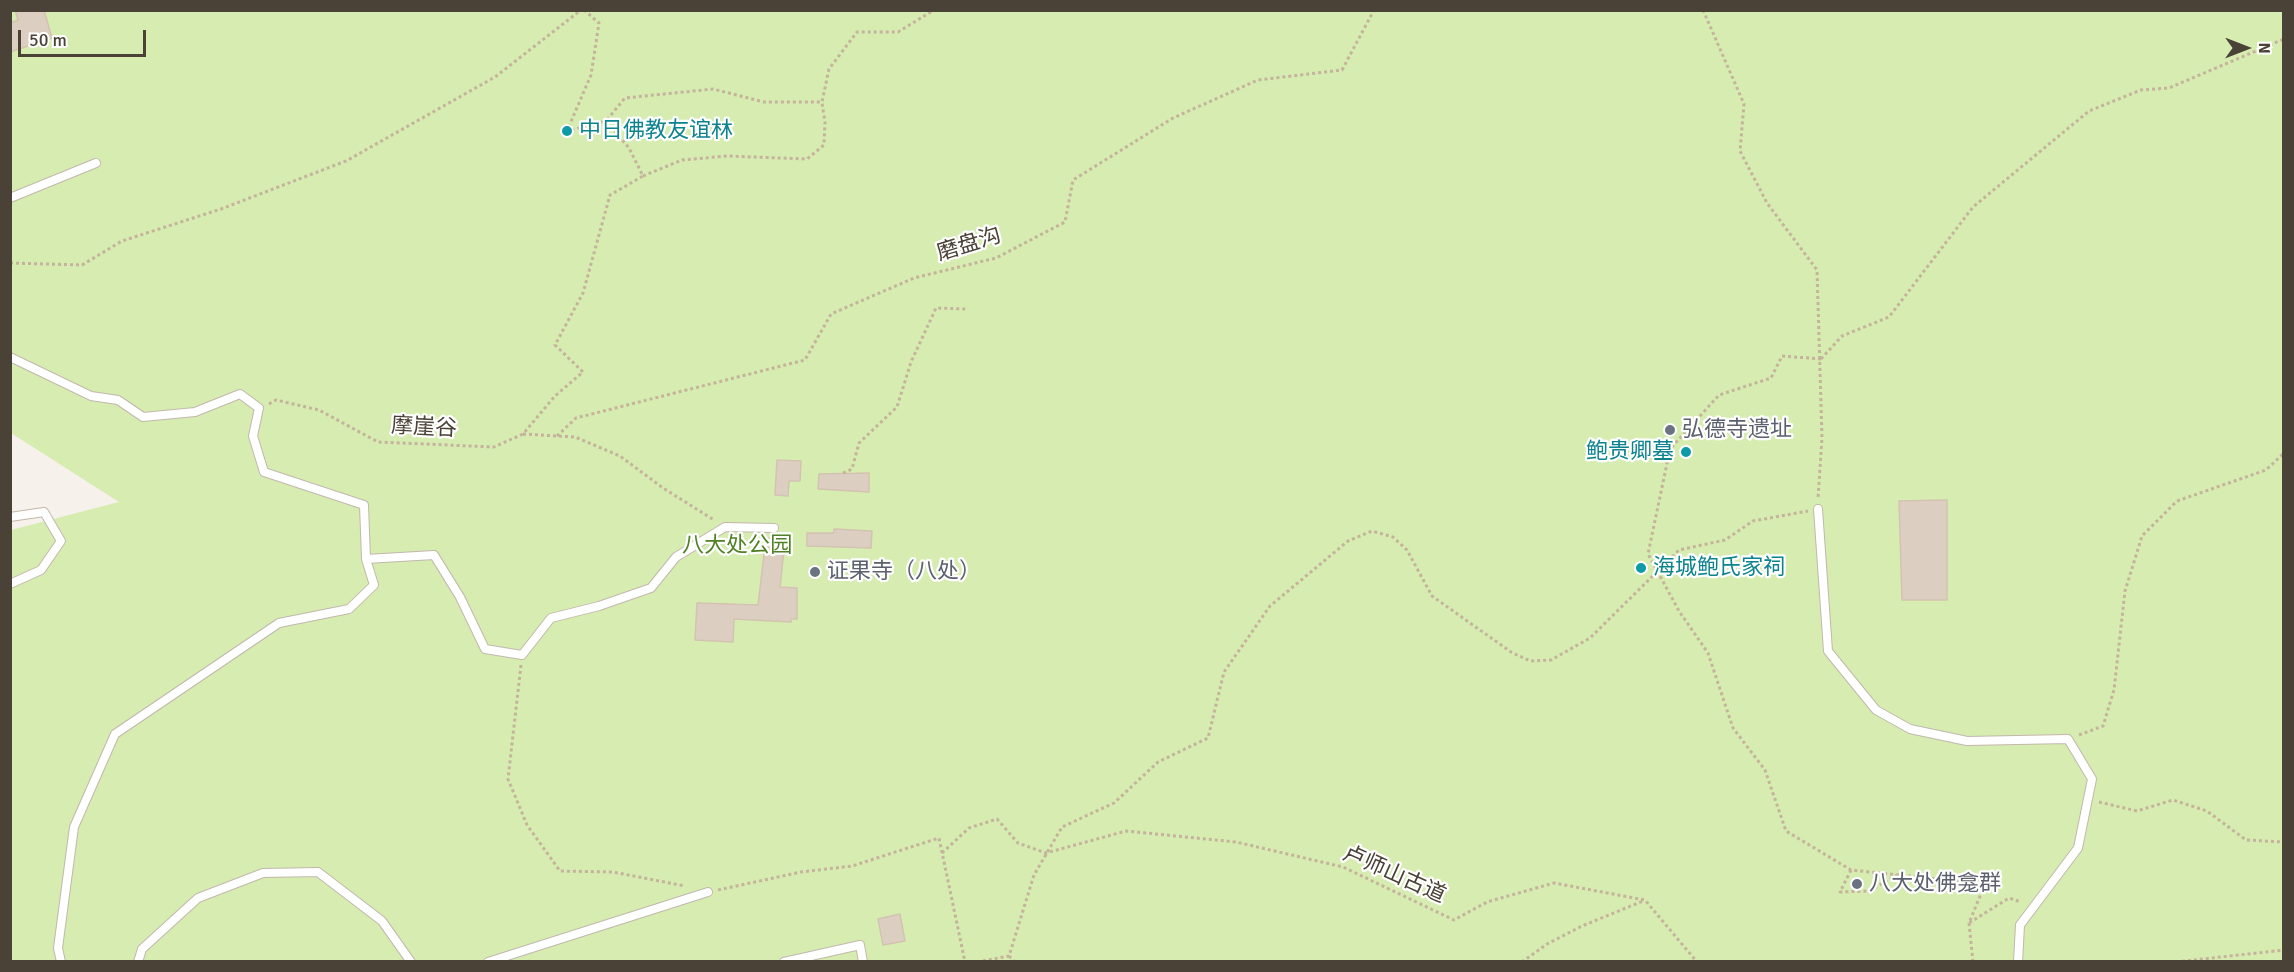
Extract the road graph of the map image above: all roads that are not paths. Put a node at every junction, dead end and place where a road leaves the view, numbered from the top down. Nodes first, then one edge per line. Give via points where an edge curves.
1 (96, 163) dead end
2 (10, 198) edge
3 (10, 357) edge
4 (1818, 509) road end
5 (10, 517) edge
6 (774, 528) dead end
7 (366, 559) junction
8 (10, 585) edge
9 (708, 892) road end
10 (61, 962) edge
11 (138, 962) edge
12 (411, 962) edge
13 (488, 962) edge
14 (784, 962) edge
15 (863, 962) edge
16 (2018, 962) edge

1 - 2 lane
3 - 7 lane via 91,396 118,400 143,417 195,412 240,394 259,408 253,436 264,472 363,505
4 - 16 lane via 1828,651 1876,710 1910,729 1967,741 2068,739 2092,778 2078,849 2020,925
5 - 8 lane via 44,512 61,541 41,570
6 - 7 lane via 725,527 676,557 651,588 552,618 522,655 485,649 434,555
7 - 10 lane via 374,585 349,609 279,623 115,734 74,827 58,948
9 - 13 lane
11 - 12 lane via 142,949 198,898 263,873 318,872 382,921
14 - 15 lane via 860,945

